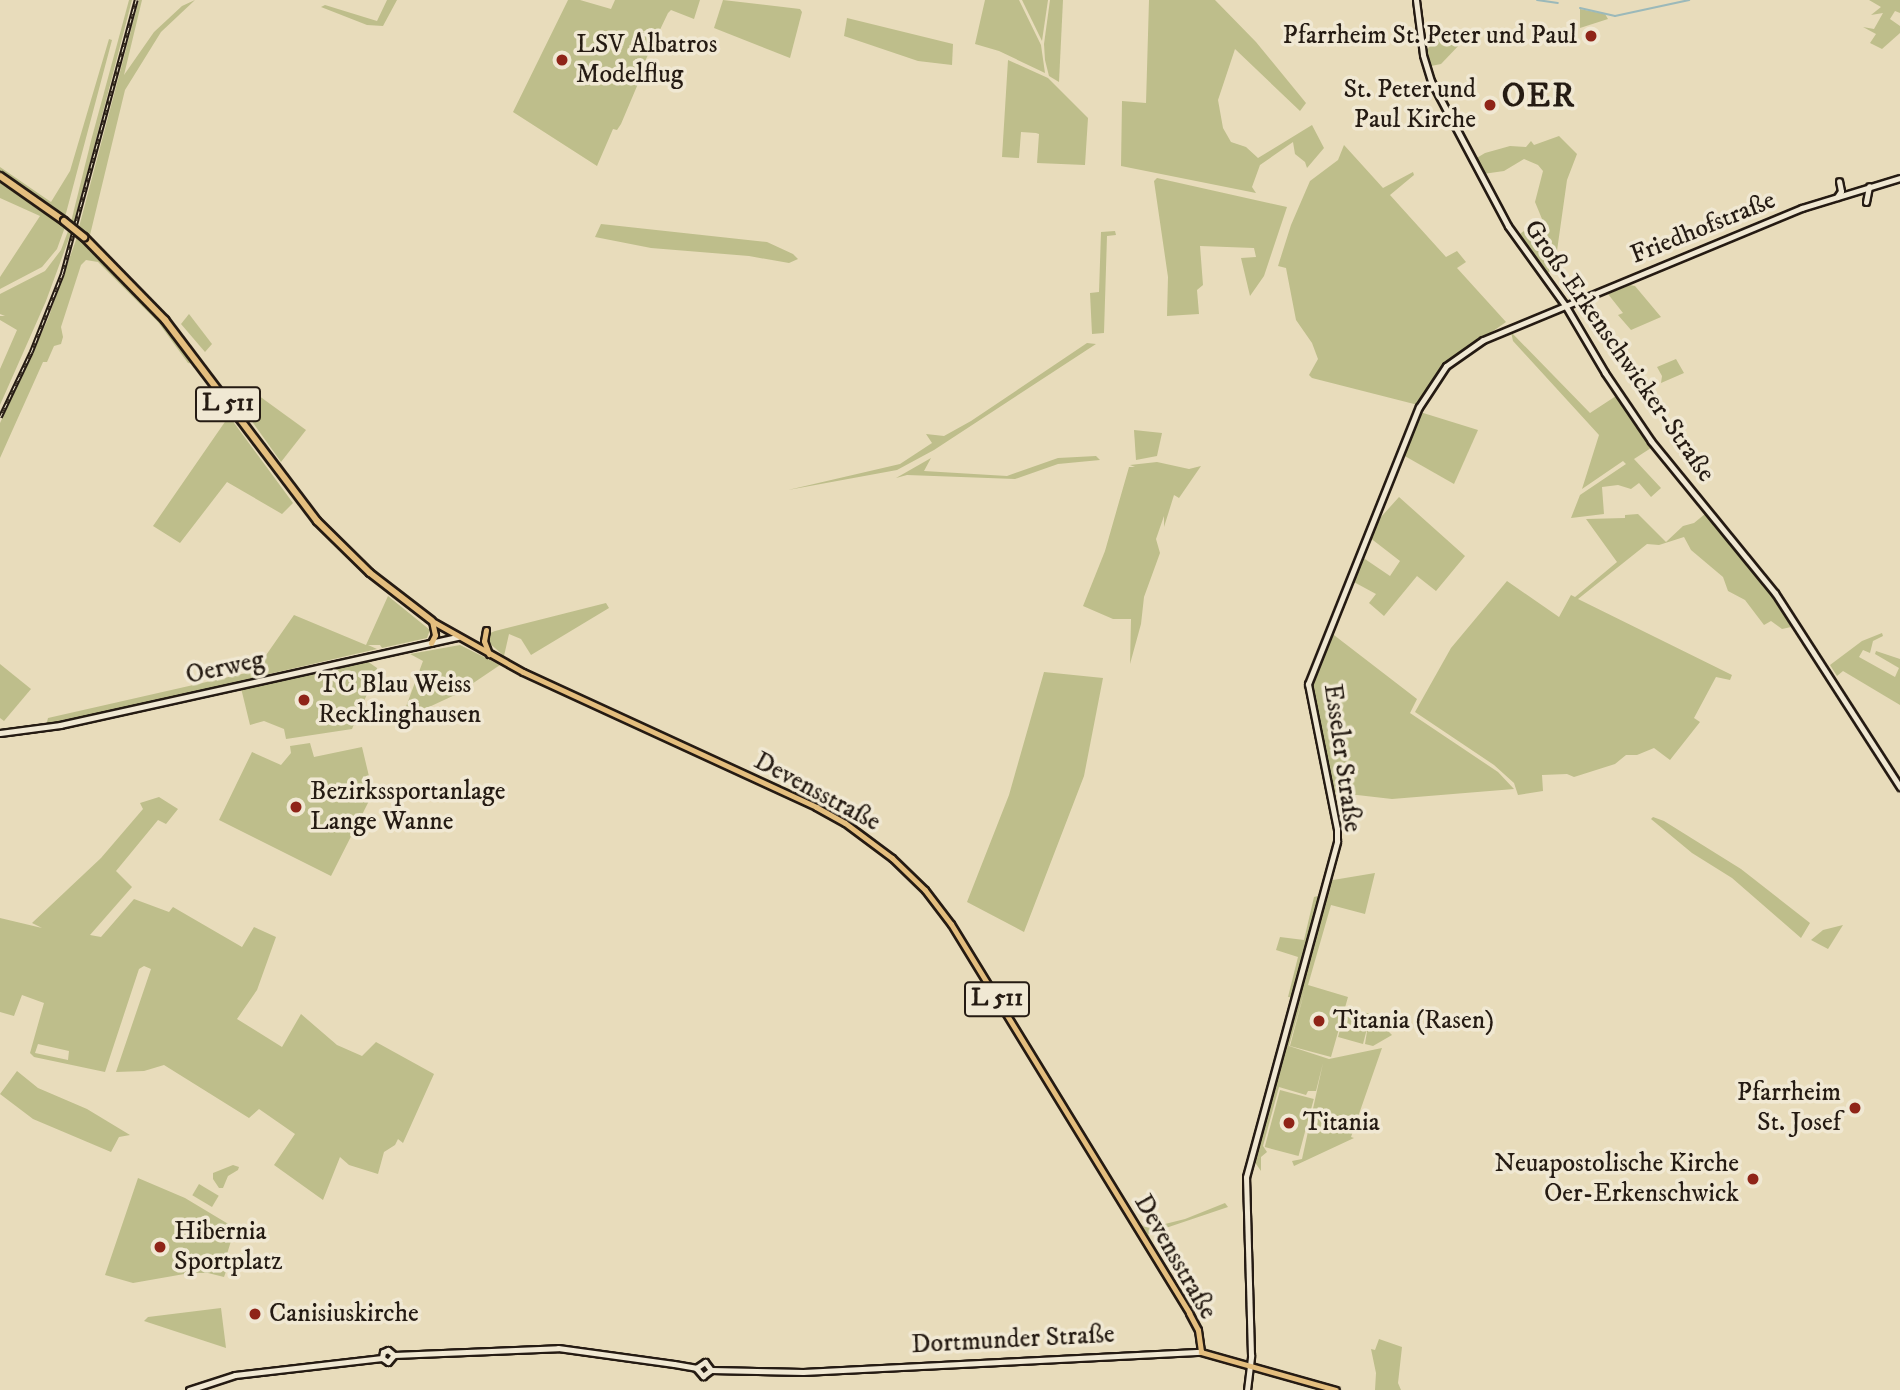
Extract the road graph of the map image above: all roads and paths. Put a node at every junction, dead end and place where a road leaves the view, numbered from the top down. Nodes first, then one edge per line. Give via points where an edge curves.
1 (1416, 0) edge
2 (0, 176) edge
3 (1900, 178) edge
4 (1839, 181) dead end
5 (1869, 186) junction
6 (1837, 197) junction
7 (1866, 202) dead end
8 (1565, 305) junction
9 (432, 621) junction
10 (486, 630) dead end
11 (458, 637) junction
12 (431, 643) junction
13 (489, 654) junction
14 (0, 733) edge
15 (1900, 787) edge
16 (1201, 1352) junction
17 (1251, 1364) junction
18 (696, 1368) junction
19 (710, 1370) junction
20 (189, 1390) edge
21 (1247, 1390) edge
22 (1336, 1390) edge

1 - 8 main road, Groß-Erkenschwicker-Straße via 1431,81 1508,226
2 - 9 highway, L 511, bridge via 83,237 164,320 317,521 377,579
3 - 5 main road, Friedhofstraße
4 - 6 main road
5 - 6 main road, Friedhofstraße
5 - 7 main road
6 - 8 main road, Friedhofstraße
8 - 15 main road, Groß-Erkenschwicker-Straße via 1651,441 1799,628
8 - 17 main road, Esseler Straße via 1483,340 1446,366 1419,407 1311,673 1308,691 1337,841 1246,1177
9 - 11 main road, L 511
9 - 12 main road
10 - 13 main road
11 - 12 main road, Oerweg
11 - 13 main road, Devensstraße / L 511
12 - 14 main road, Oerweg via 60,725
13 - 16 main road, Devensstraße / L 511 via 816,807 901,866 951,924 1189,1313 1198,1330
16 - 17 main road, Dortmunder Straße
16 - 19 main road, Dortmunder Straße via 803,1372
17 - 21 main road, Esseler Straße
17 - 22 main road, Dortmunder Straße
18 - 19 main road, Dortmunder Straße via 703,1376
18 - 19 main road, Dortmunder Straße via 705,1362
18 - 20 main road, Dortmunder Straße via 558,1348 394,1355 390,1362 382,1357 235,1375

